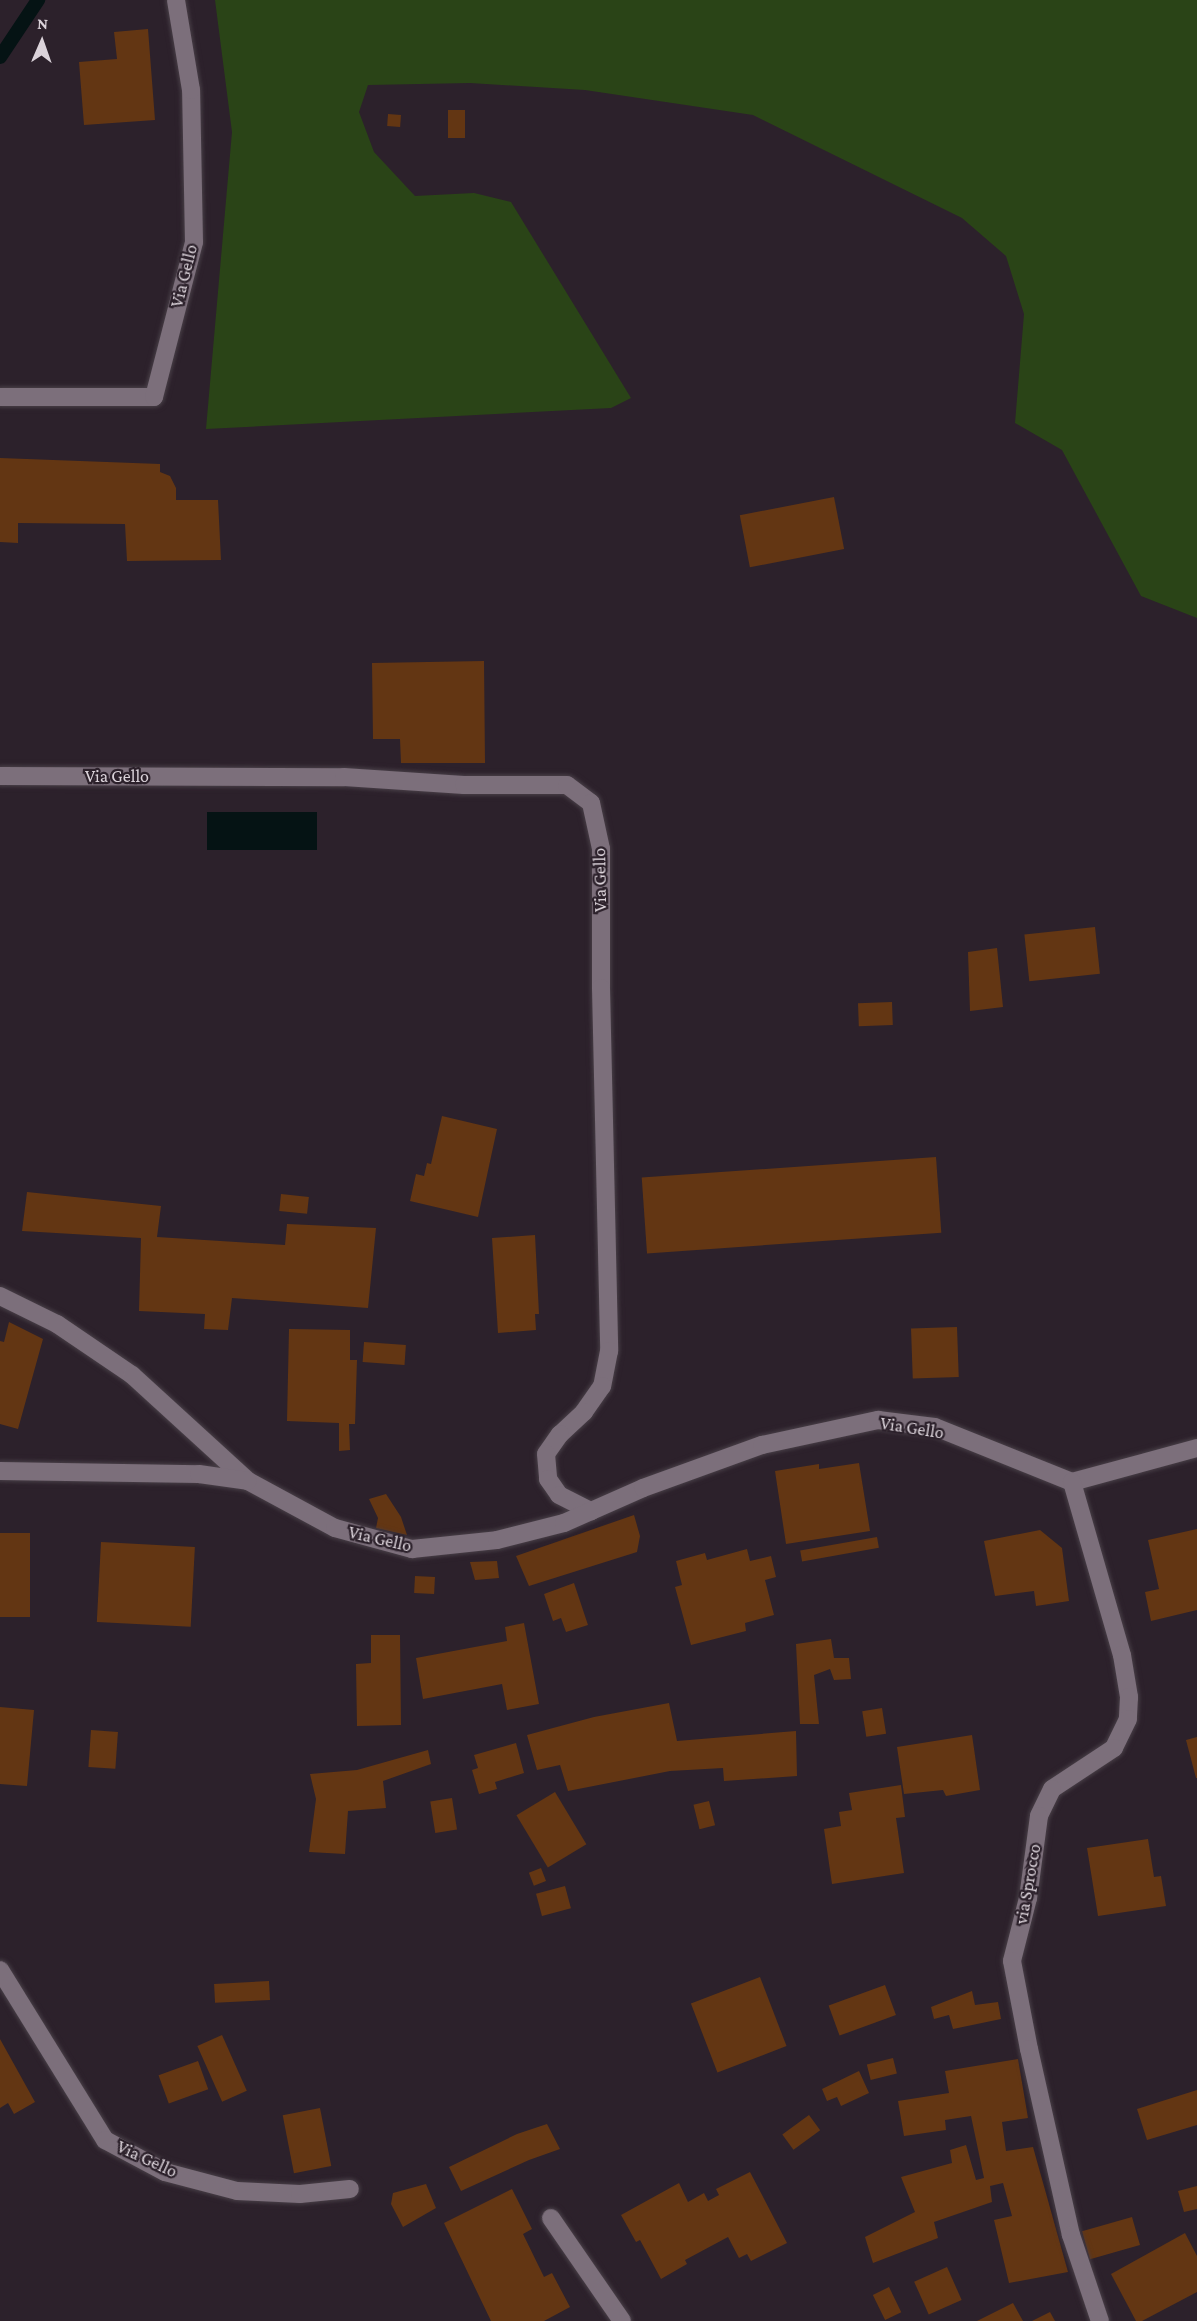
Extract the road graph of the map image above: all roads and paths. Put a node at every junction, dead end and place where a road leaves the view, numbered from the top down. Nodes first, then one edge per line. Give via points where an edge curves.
1 (176, 0) edge
2 (0, 397) edge
3 (0, 776) edge
4 (0, 1296) edge
5 (1197, 1448) edge
6 (0, 1471) edge
7 (248, 1480) junction
8 (1072, 1482) junction
9 (591, 1511) junction
10 (0, 1970) edge
11 (350, 2189) dead end
12 (551, 2218) dead end
13 (622, 2321) edge
14 (1100, 2321) edge

1 - 2 street, Via Gello via 191,90 194,242 154,397
3 - 9 street, Via Gello via 344,777 464,785 567,785 591,803 601,849 609,1351 602,1386 546,1455 548,1479 559,1495
4 - 7 street, Via Gello via 57,1324 132,1375
5 - 8 street
6 - 7 street, Via Gello via 199,1474
7 - 9 street, Via Gello via 335,1528 412,1549 497,1540 564,1523
8 - 9 street, Via Gello via 935,1427 878,1420 762,1444
8 - 14 street, via Sprocco via 1122,1655 1129,1697 1128,1719 1114,1748 1052,1789 1039,1816 1028,1898 1012,1961 1071,2235
10 - 11 street, Via Gello via 105,2140 165,2172 237,2191 300,2194
12 - 13 street

